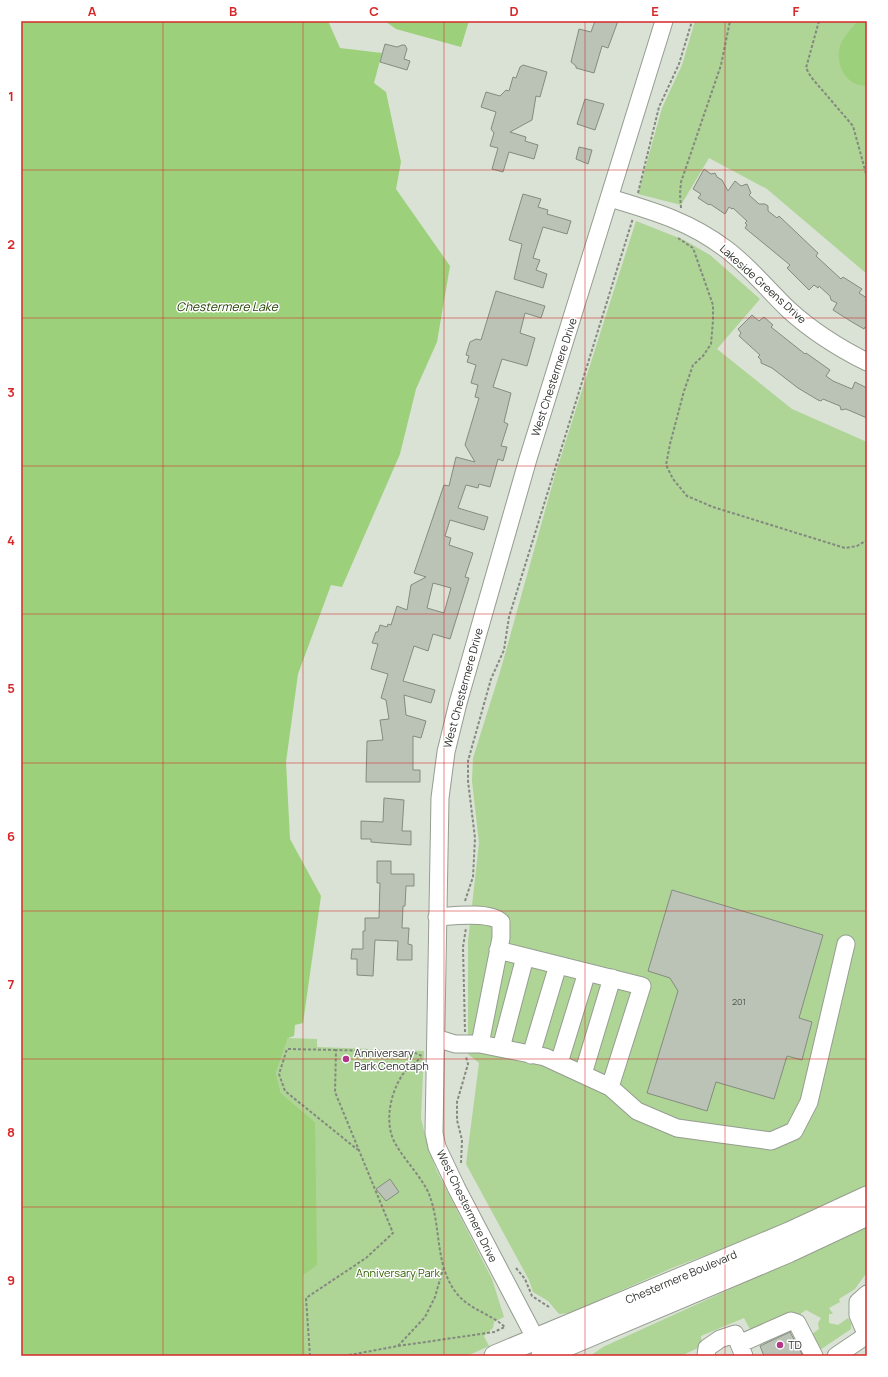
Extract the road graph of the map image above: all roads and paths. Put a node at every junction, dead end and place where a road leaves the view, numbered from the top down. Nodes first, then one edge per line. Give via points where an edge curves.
1 (664, 21) edge
2 (692, 21) edge
3 (730, 21) edge
4 (819, 21) edge
5 (867, 177) edge
6 (638, 193) dead end
7 (610, 198) junction
8 (633, 217) dead end
9 (677, 219) junction
10 (867, 362) edge
11 (867, 540) edge
12 (465, 906) dead end
13 (437, 918) junction
14 (466, 925) dead end
15 (846, 944) dead end
16 (498, 950) junction
17 (525, 957) junction
18 (558, 965) junction
19 (588, 972) junction
20 (612, 978) junction
21 (465, 1037) dead end
22 (436, 1038) junction
23 (480, 1044) junction
24 (501, 1048) junction
25 (336, 1050) junction
26 (465, 1054) dead end
27 (531, 1055) junction
28 (559, 1063) junction
29 (583, 1074) junction
30 (610, 1087) junction
31 (358, 1150) junction
32 (461, 1164) dead end
33 (867, 1197) edge
34 (867, 1215) edge
35 (443, 1268) junction
36 (515, 1268) dead end
37 (867, 1294) edge
38 (549, 1307) dead end
39 (867, 1335) edge
40 (398, 1346) junction
41 (742, 1350) edge
42 (542, 1352) edge
43 (310, 1356) edge
44 (344, 1356) edge
45 (495, 1356) edge
46 (706, 1356) edge
47 (814, 1356) edge
48 (836, 1356) edge

1 - 7 street, West Chestermere Drive
2 - 6 path via 679,64 659,107
3 - 9 path via 721,65 681,182 681,208
4 - 5 path via 806,68 853,126
7 - 9 street, Lakeside Greens Drive
7 - 13 street, West Chestermere Drive via 528,459 446,752 440,798
8 - 12 path via 509,617 504,650 491,679 468,761 475,838 473,877
9 - 10 street, Lakeside Greens Drive via 726,249 789,310 810,326 833,343
9 - 11 path via 672,233 692,248 713,305 713,321 711,344 693,365 670,444 666,465 673,479 687,496 713,507 845,548 857,546
13 - 16 street via 466,915 496,918 500,922 501,938
13 - 22 street, West Chestermere Drive
14 - 21 path
15 - 30 street via 809,1102 794,1131 771,1141 677,1128 637,1111
16 - 17 street
16 - 23 street
17 - 18 street
17 - 24 street
18 - 19 street
18 - 27 street
19 - 20 street
19 - 28 street
20 - 29 street
20 - 30 street via 642,986
22 - 23 street via 455,1044
22 - 42 street, West Chestermere Drive via 433,1115 438,1147 474,1223
23 - 24 street
24 - 27 street
25 - 31 path via 335,1092
25 - 31 path via 287,1049 279,1074 285,1091
25 - 35 path via 413,1052 424,1056 404,1073 397,1085 391,1102 390,1126 394,1142 428,1193 437,1224
26 - 32 path via 468,1064 456,1102 459,1136 462,1140
27 - 28 street
28 - 29 street
29 - 30 street
31 - 43 path via 392,1233 366,1258 306,1298
33 - 42 main road, Chestermere Boulevard
34 - 42 main road, Chestermere Boulevard via 788,1252
35 - 40 path via 435,1297 425,1317
35 - 40 path via 458,1295 481,1312 497,1319 505,1327 494,1332
36 - 38 path via 525,1279 532,1296
37 - 39 street via 858,1302 858,1315
39 - 48 street
40 - 44 path
41 - 46 street via 734,1334 720,1338 707,1348
41 - 47 street via 791,1321 797,1323
42 - 45 main road, Chestermere Boulevard

